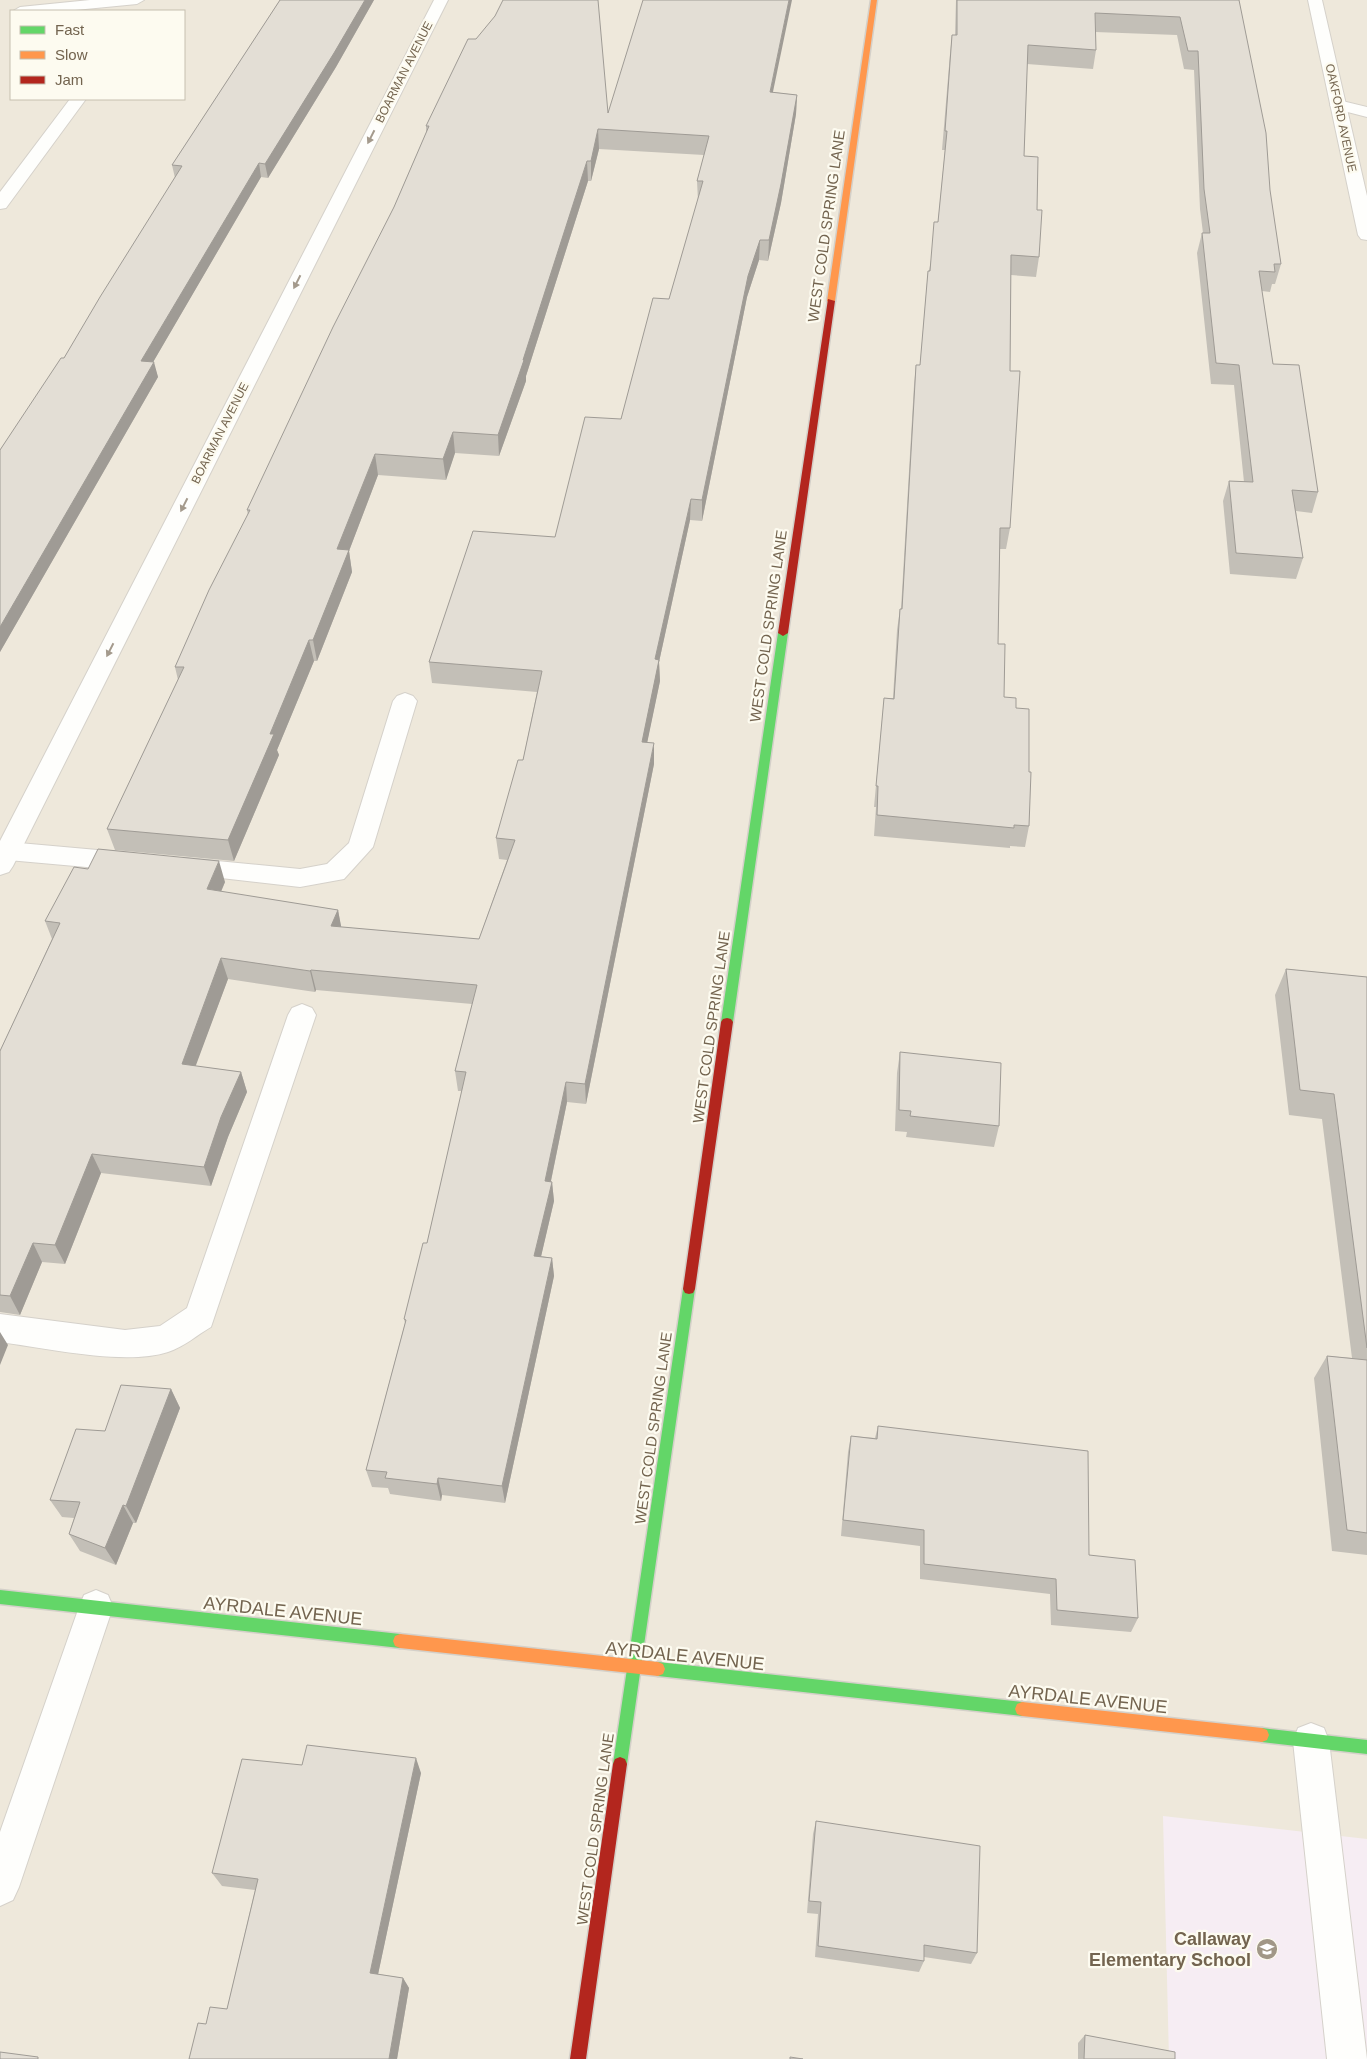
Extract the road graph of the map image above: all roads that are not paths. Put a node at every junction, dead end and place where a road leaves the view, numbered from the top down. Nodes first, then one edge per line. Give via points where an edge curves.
1 (137, 0) edge
2 (152, 0) edge
3 (441, 0) edge
4 (874, 0) edge
5 (1315, 0) edge
6 (33, 10) edge
7 (144, 10) edge
8 (77, 100) edge
9 (1338, 105) junction
10 (1367, 112) edge
11 (0, 204) edge
12 (1367, 235) edge
13 (406, 702) dead end
14 (4, 858) edge
15 (302, 1015) dead end
16 (0, 1328) edge
17 (0, 1597) edge
18 (96, 1607) junction
19 (634, 1668) junction
20 (1311, 1741) junction
21 (1367, 1747) edge
22 (0, 1887) edge
23 (578, 2059) edge
24 (1347, 2059) edge

1 - 6 street
2 - 7 street
3 -> 14 street, BOARMAN AVENUE
4 - 19 main road, WEST COLD SPRING LANE
5 - 9 street, OAKFORD AVENUE
8 - 11 street
9 - 10 street
9 - 12 street, OAKFORD AVENUE
13 - 14 street via 360,847 335,872 300,878 160,865
15 - 16 street via 200,1317 166,1339 126,1344
17 - 18 main road, AYRDALE AVENUE
18 - 19 main road, AYRDALE AVENUE
18 - 22 street
19 - 20 main road, AYRDALE AVENUE
19 - 23 main road, WEST COLD SPRING LANE
20 - 21 main road, AYRDALE AVENUE
20 - 24 street

